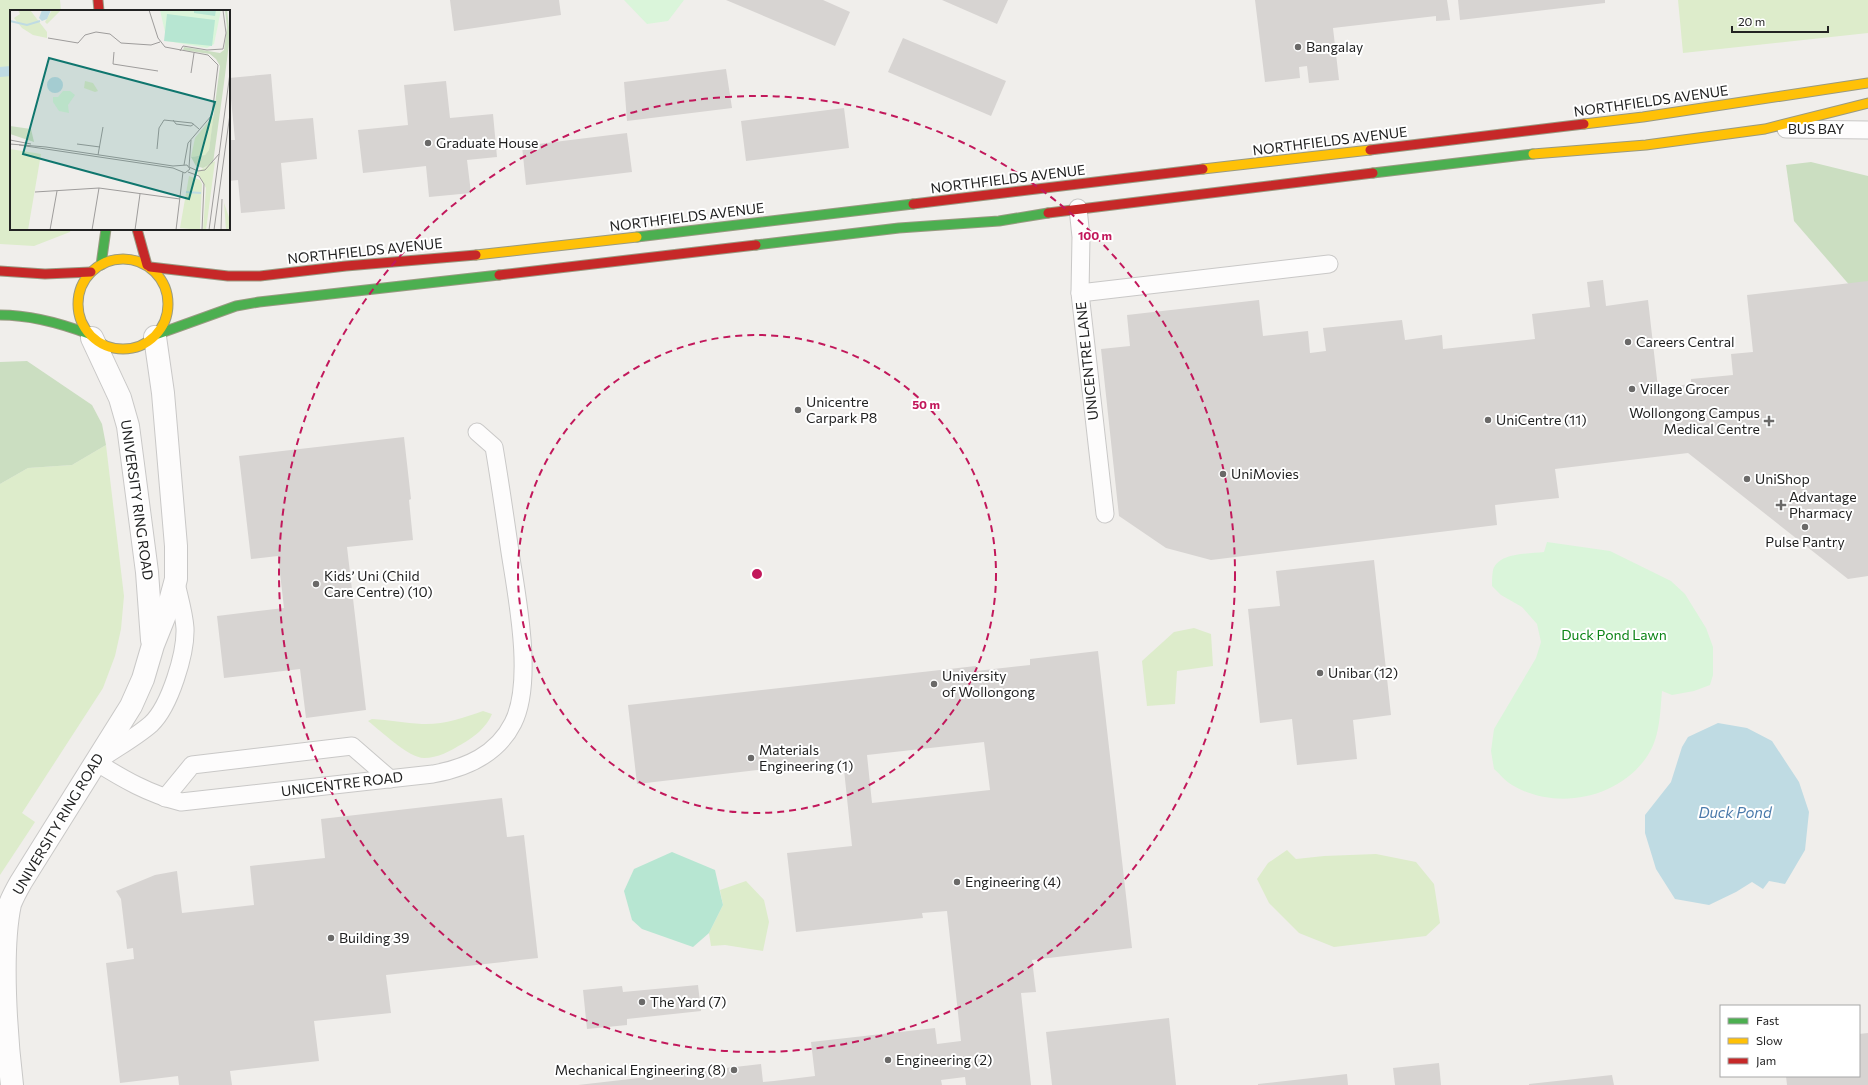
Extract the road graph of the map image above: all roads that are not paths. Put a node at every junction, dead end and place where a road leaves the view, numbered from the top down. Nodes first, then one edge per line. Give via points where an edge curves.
1 (98, 0) edge
2 (99, 10) edge
3 (1868, 83) edge
4 (1868, 103) edge
5 (1765, 129) junction
6 (1868, 130) edge
7 (1078, 208) junction
8 (106, 230) edge
9 (137, 230) edge
10 (1329, 264) dead end
11 (101, 265) junction
12 (149, 266) junction
13 (0, 271) edge
14 (91, 272) junction
15 (1080, 293) junction
16 (0, 315) edge
17 (91, 336) junction
18 (156, 336) junction
19 (477, 432) dead end
20 (1105, 514) dead end
21 (176, 579) junction
22 (153, 645) junction
23 (96, 762) junction
24 (390, 779) junction
25 (165, 798) junction
26 (12, 1085) edge

1 - 2 main road
3 - 12 main road, NORTHFIELDS AVENUE via 1635,118 519,251 260,276 228,276
4 - 5 main road
5 - 6 lane, BUS BAY
5 - 7 main road via 1646,145 1561,151
7 - 15 lane, UNICENTRE LANE via 1081,237
7 - 18 main road via 1000,221 899,228 259,302 236,306
8 - 11 main road
9 - 12 main road
10 - 15 lane
11 - 12 main road via 120,258 140,261
11 - 14 main road
12 - 18 main road via 162,279 169,303 166,320
13 - 14 main road via 19,274
14 - 17 main road via 82,285 78,302 80,319
15 - 20 lane, UNICENTRE LANE
16 - 17 main road via 42,319
17 - 18 main road via 107,346 124,350 141,346
17 - 22 street, UNIVERSITY RING ROAD via 120,398 128,426 147,572
18 - 21 street, UNIVERSITY RING ROAD via 176,546
19 - 24 lane, UNICENTRE ROAD via 494,447 514,577 522,657 519,708 506,734 485,756 470,765 452,771
21 - 22 street, UNIVERSITY RING ROAD
21 - 23 lane via 185,627 184,642 177,674 163,709 151,723
22 - 23 street, UNIVERSITY RING ROAD via 143,679 131,706
23 - 25 lane, UNICENTRE ROAD via 128,782
23 - 26 street, UNIVERSITY RING ROAD via 9,905 4,926 0,969
24 - 25 lane, UNICENTRE ROAD via 194,801 181,802
24 - 25 lane via 352,746 192,765

